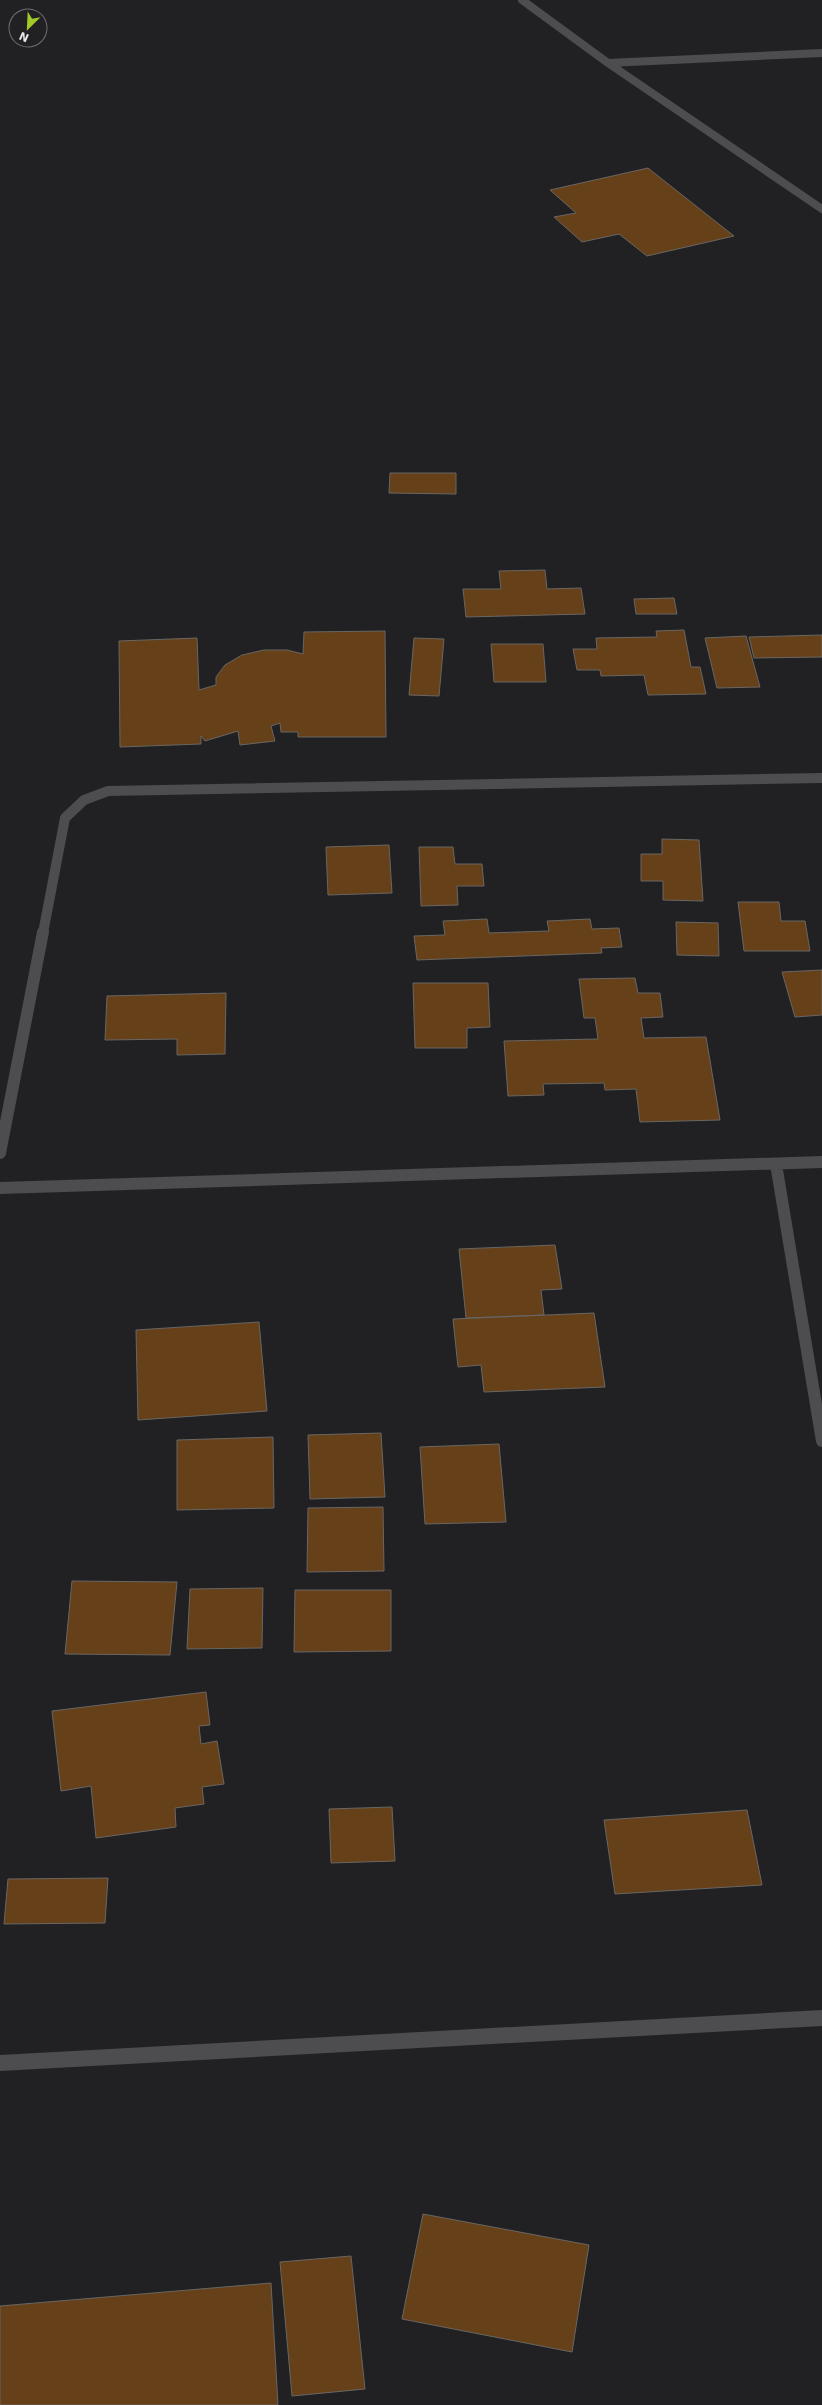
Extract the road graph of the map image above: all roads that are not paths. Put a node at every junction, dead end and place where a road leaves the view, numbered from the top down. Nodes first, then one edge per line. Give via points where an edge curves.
1 (522, 0) edge
2 (822, 53) edge
3 (608, 63) junction
4 (822, 208) edge
5 (822, 778) edge
6 (0, 1153) edge
7 (822, 1162) edge
8 (776, 1164) junction
9 (0, 1188) edge
10 (822, 1441) edge
11 (822, 2018) edge
12 (0, 2063) edge

1 - 3 street
2 - 3 street
3 - 4 street
5 - 6 street via 108,791 95,794 79,803 65,818
7 - 8 street
8 - 9 street
8 - 10 street
11 - 12 street

